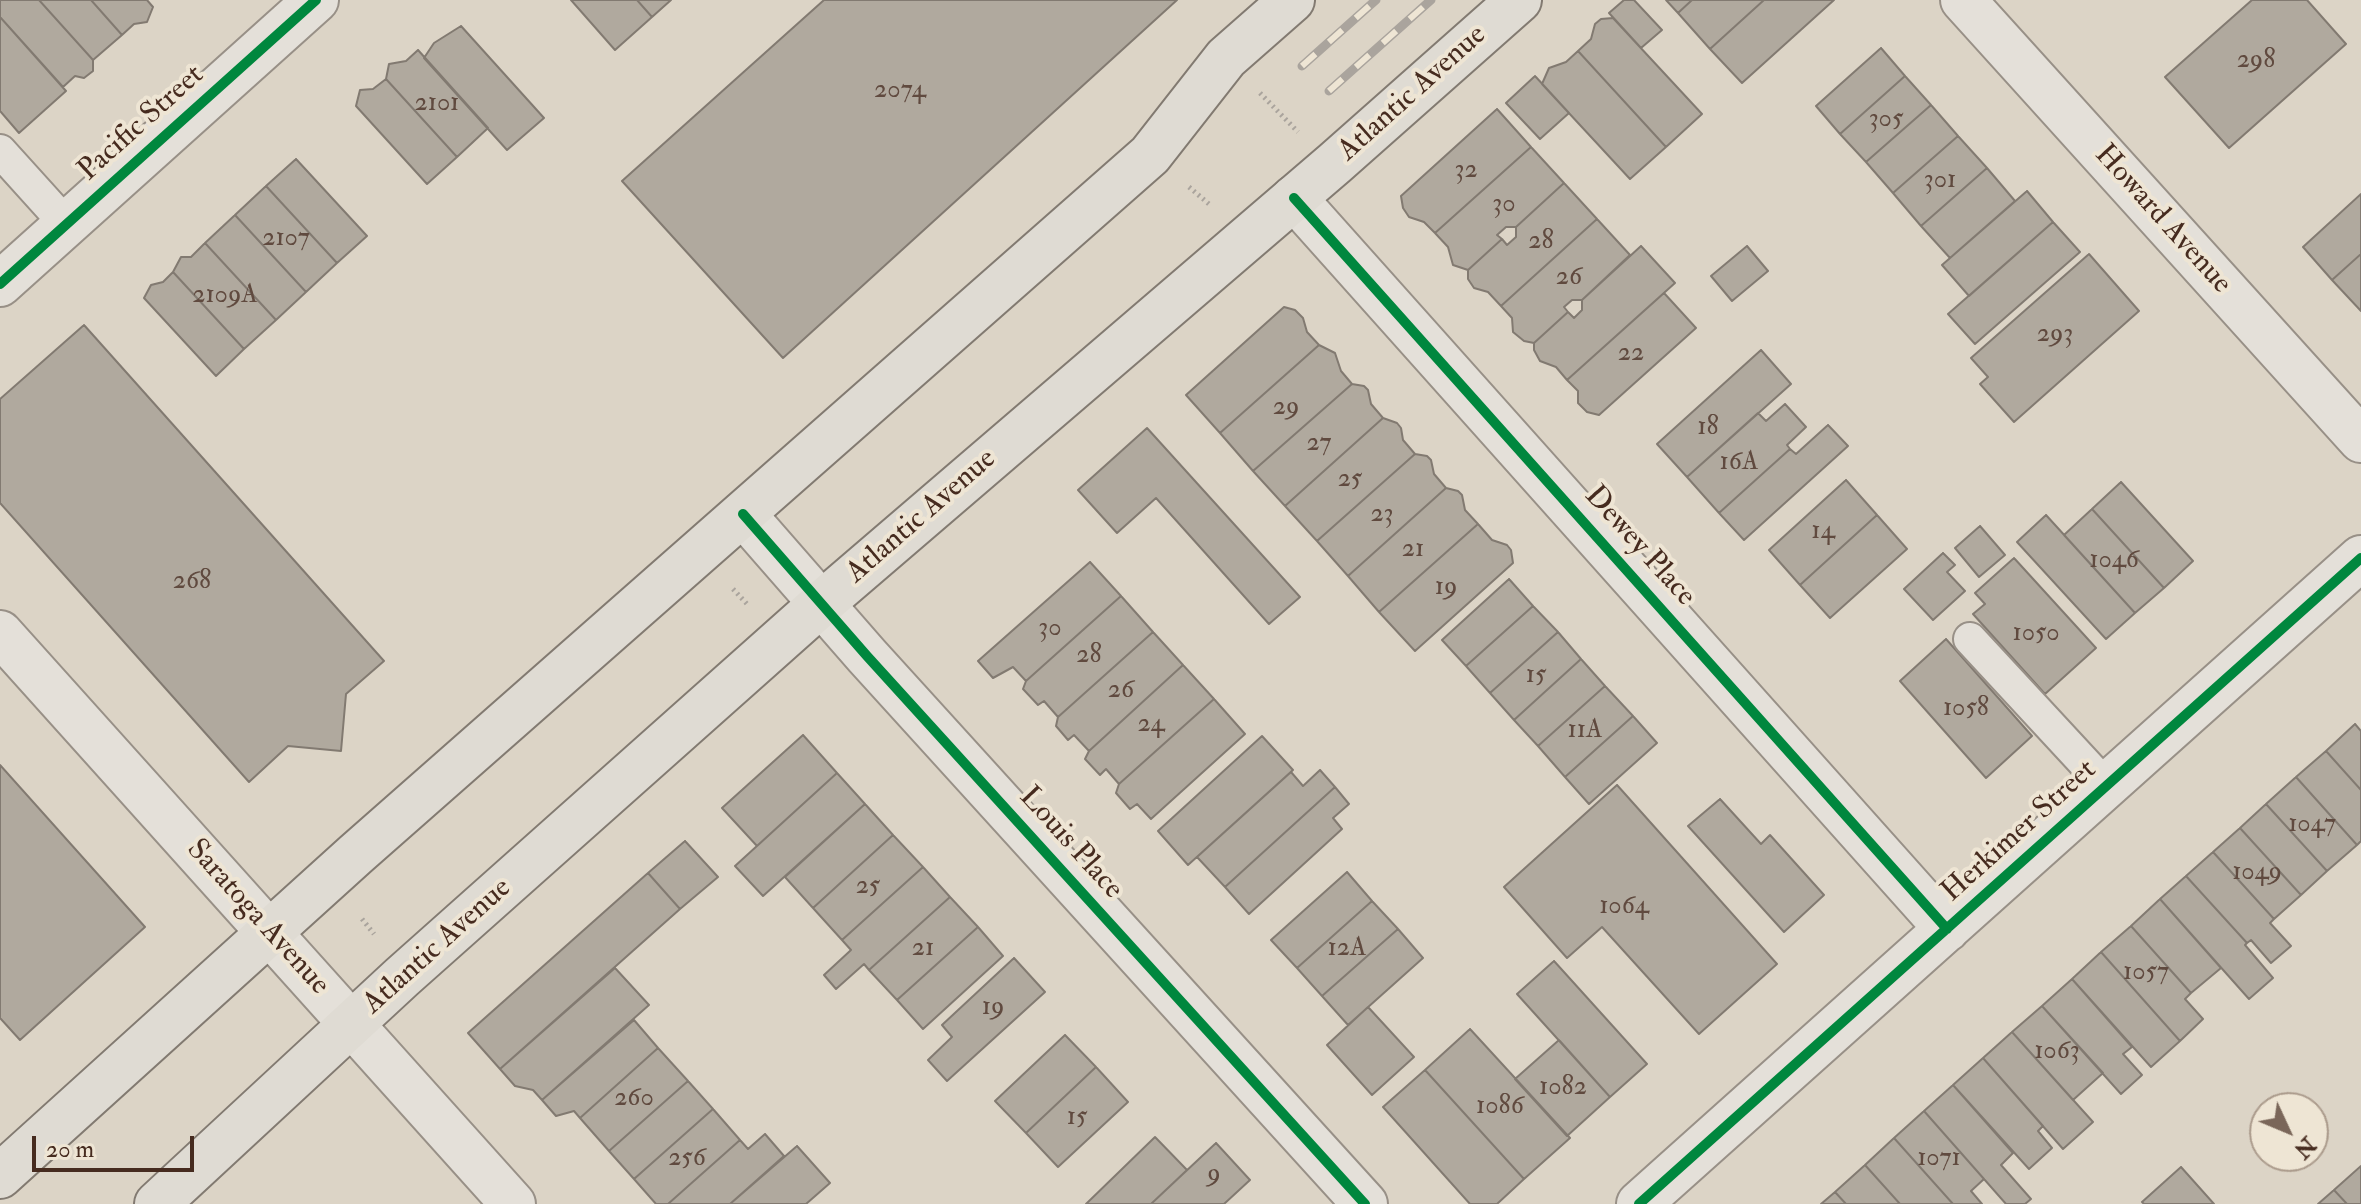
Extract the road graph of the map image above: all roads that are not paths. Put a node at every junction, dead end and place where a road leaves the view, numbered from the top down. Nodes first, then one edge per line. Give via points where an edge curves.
1 (316, 0) edge
2 (1292, 0) edge
3 (1519, 0) edge
4 (1963, 0) edge
5 (0, 151) edge
6 (1294, 198) junction
7 (66, 224) junction
8 (0, 284) edge
9 (2361, 440) edge
10 (743, 514) junction
11 (2361, 558) edge
12 (821, 604) junction
13 (0, 633) edge
14 (1970, 639) dead end
15 (2107, 787) junction
16 (1947, 929) junction
17 (270, 933) junction
18 (352, 1025) junction
19 (0, 1176) edge
20 (157, 1204) edge
21 (513, 1204) edge
22 (1365, 1204) edge
23 (1639, 1204) edge

1 - 7 street, Pacific Street
2 - 10 main road via 1226,58 1150,155
3 - 6 main road, Atlantic Avenue
4 - 9 street, Howard Avenue
5 - 7 lane
6 - 12 main road, Atlantic Avenue
6 - 16 street, Dewey Place
7 - 8 street, Pacific Street
10 - 12 street, Louis Place
10 - 17 main road
11 - 15 street, Herkimer Street
12 - 18 main road, Atlantic Avenue
12 - 22 street, Louis Place
13 - 17 street, Saratoga Avenue
14 - 15 lane
15 - 16 street, Herkimer Street
16 - 23 street, Herkimer Street
17 - 18 street, Saratoga Avenue
17 - 19 main road
18 - 20 main road, Atlantic Avenue
18 - 21 street, Saratoga Avenue

